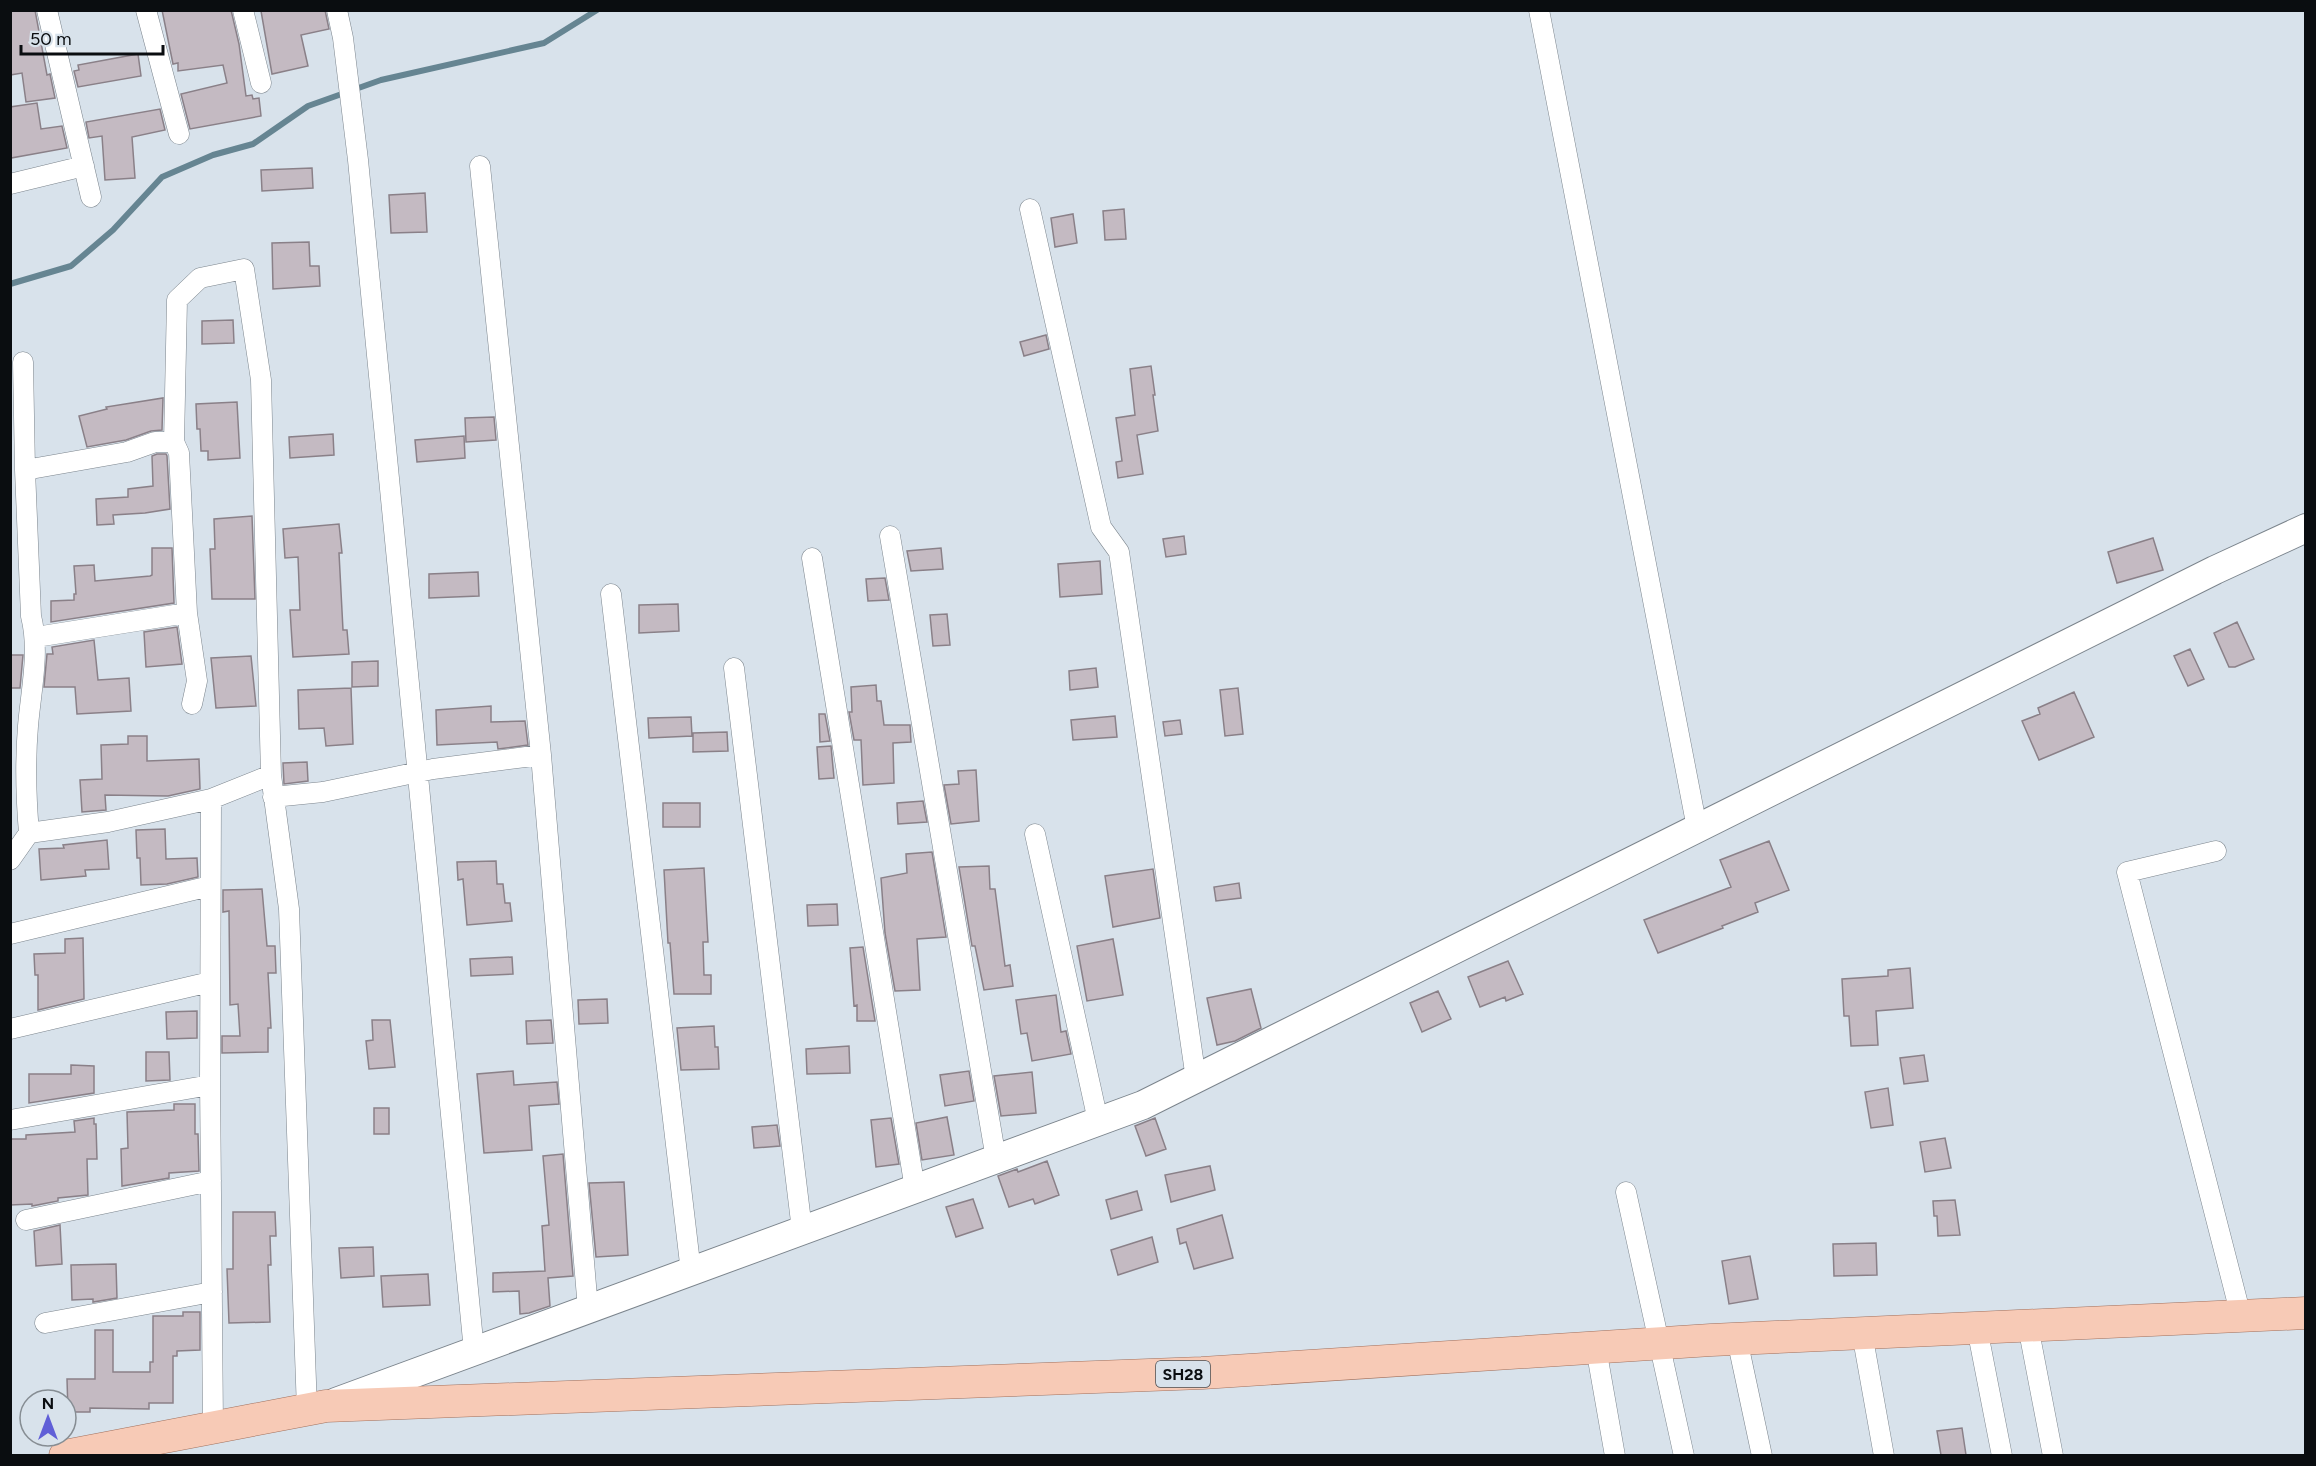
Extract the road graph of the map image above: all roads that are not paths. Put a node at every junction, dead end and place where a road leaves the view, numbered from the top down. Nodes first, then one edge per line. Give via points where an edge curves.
1 (47, 10) edge
2 (146, 10) edge
3 (243, 10) edge
4 (337, 10) edge
5 (1539, 10) edge
6 (261, 83) dead end
7 (179, 135) dead end
8 (84, 166) junction
9 (480, 166) dead end
10 (10, 184) edge
11 (91, 197) dead end
12 (1030, 209) dead end
13 (23, 362) dead end
14 (174, 442) junction
15 (25, 470) junction
16 (2306, 528) edge
17 (890, 536) dead end
18 (812, 558) dead end
19 (611, 594) dead end
20 (187, 613) junction
21 (36, 637) junction
22 (734, 668) dead end
23 (192, 704) dead end
24 (541, 755) junction
25 (417, 772) junction
26 (271, 775) junction
27 (273, 797) junction
28 (211, 800) junction
29 (1697, 828) junction
30 (29, 833) junction
31 (1035, 834) dead end
32 (2216, 851) dead end
33 (10, 860) edge
34 (210, 886) junction
35 (10, 934) edge
36 (210, 982) junction
37 (10, 1029) edge
38 (210, 1078) junction
39 (1196, 1079) junction
40 (10, 1120) edge
41 (1098, 1121) junction
42 (996, 1159) junction
43 (211, 1181) junction
44 (915, 1189) junction
45 (1626, 1192) dead end
46 (27, 1220) dead end
47 (802, 1230) junction
48 (691, 1272) junction
49 (212, 1292) junction
50 (588, 1309) junction
51 (2306, 1313) edge
52 (2241, 1316) junction
53 (45, 1323) dead end
54 (2028, 1326) junction
55 (1977, 1328) junction
56 (1862, 1333) junction
57 (1737, 1339) junction
58 (1659, 1344) junction
59 (1596, 1348) junction
60 (474, 1351) junction
61 (316, 1408) junction
62 (213, 1427) junction
63 (65, 1455) edge
64 (1615, 1455) edge
65 (1684, 1455) edge
66 (1762, 1455) edge
67 (1884, 1455) edge
68 (2002, 1455) edge
69 (2053, 1455) edge

1 - 8 street
2 - 7 street
3 - 6 street
4 - 25 street via 349,91
5 - 29 street
8 - 10 street
8 - 11 street
9 - 24 street
12 - 39 street via 1101,527 1119,552
13 - 15 street
14 - 15 street via 155,442 127,452
14 - 20 street via 179,453
14 - 26 street via 177,300 200,278 244,269 261,380
15 - 21 street via 31,616
16 - 29 street
17 - 42 street
18 - 44 street
19 - 48 street
20 - 21 street
20 - 23 street via 197,681
21 - 30 street via 28,730
22 - 47 street
24 - 25 street
24 - 50 street
25 - 27 street via 323,792
25 - 60 street
26 - 27 street
26 - 28 street
27 - 61 street via 289,909
28 - 30 street via 108,822
28 - 34 street
29 - 39 street
30 - 33 street
31 - 41 street
32 - 52 street via 2127,872
34 - 35 street
34 - 36 street
36 - 37 street
36 - 38 street
38 - 40 street via 210,1085
38 - 43 street
39 - 41 street via 1143,1105
41 - 42 street
42 - 44 street
43 - 46 street
43 - 49 street
44 - 47 street
45 - 58 street
47 - 48 street
48 - 50 street
49 - 53 street
49 - 62 street
50 - 60 street
51 - 52 main road, SH28
52 - 54 main road, SH28
54 - 55 main road, SH28
54 - 69 street
55 - 56 main road, SH28
55 - 68 street
56 - 57 main road, SH28
56 - 67 street
57 - 58 main road, SH28
57 - 66 street
58 - 59 main road, SH28
58 - 65 street
59 - 61 main road, SH28 via 1202,1373
59 - 64 street
60 - 61 street
61 - 62 main road, SH28
62 - 63 main road, SH28

